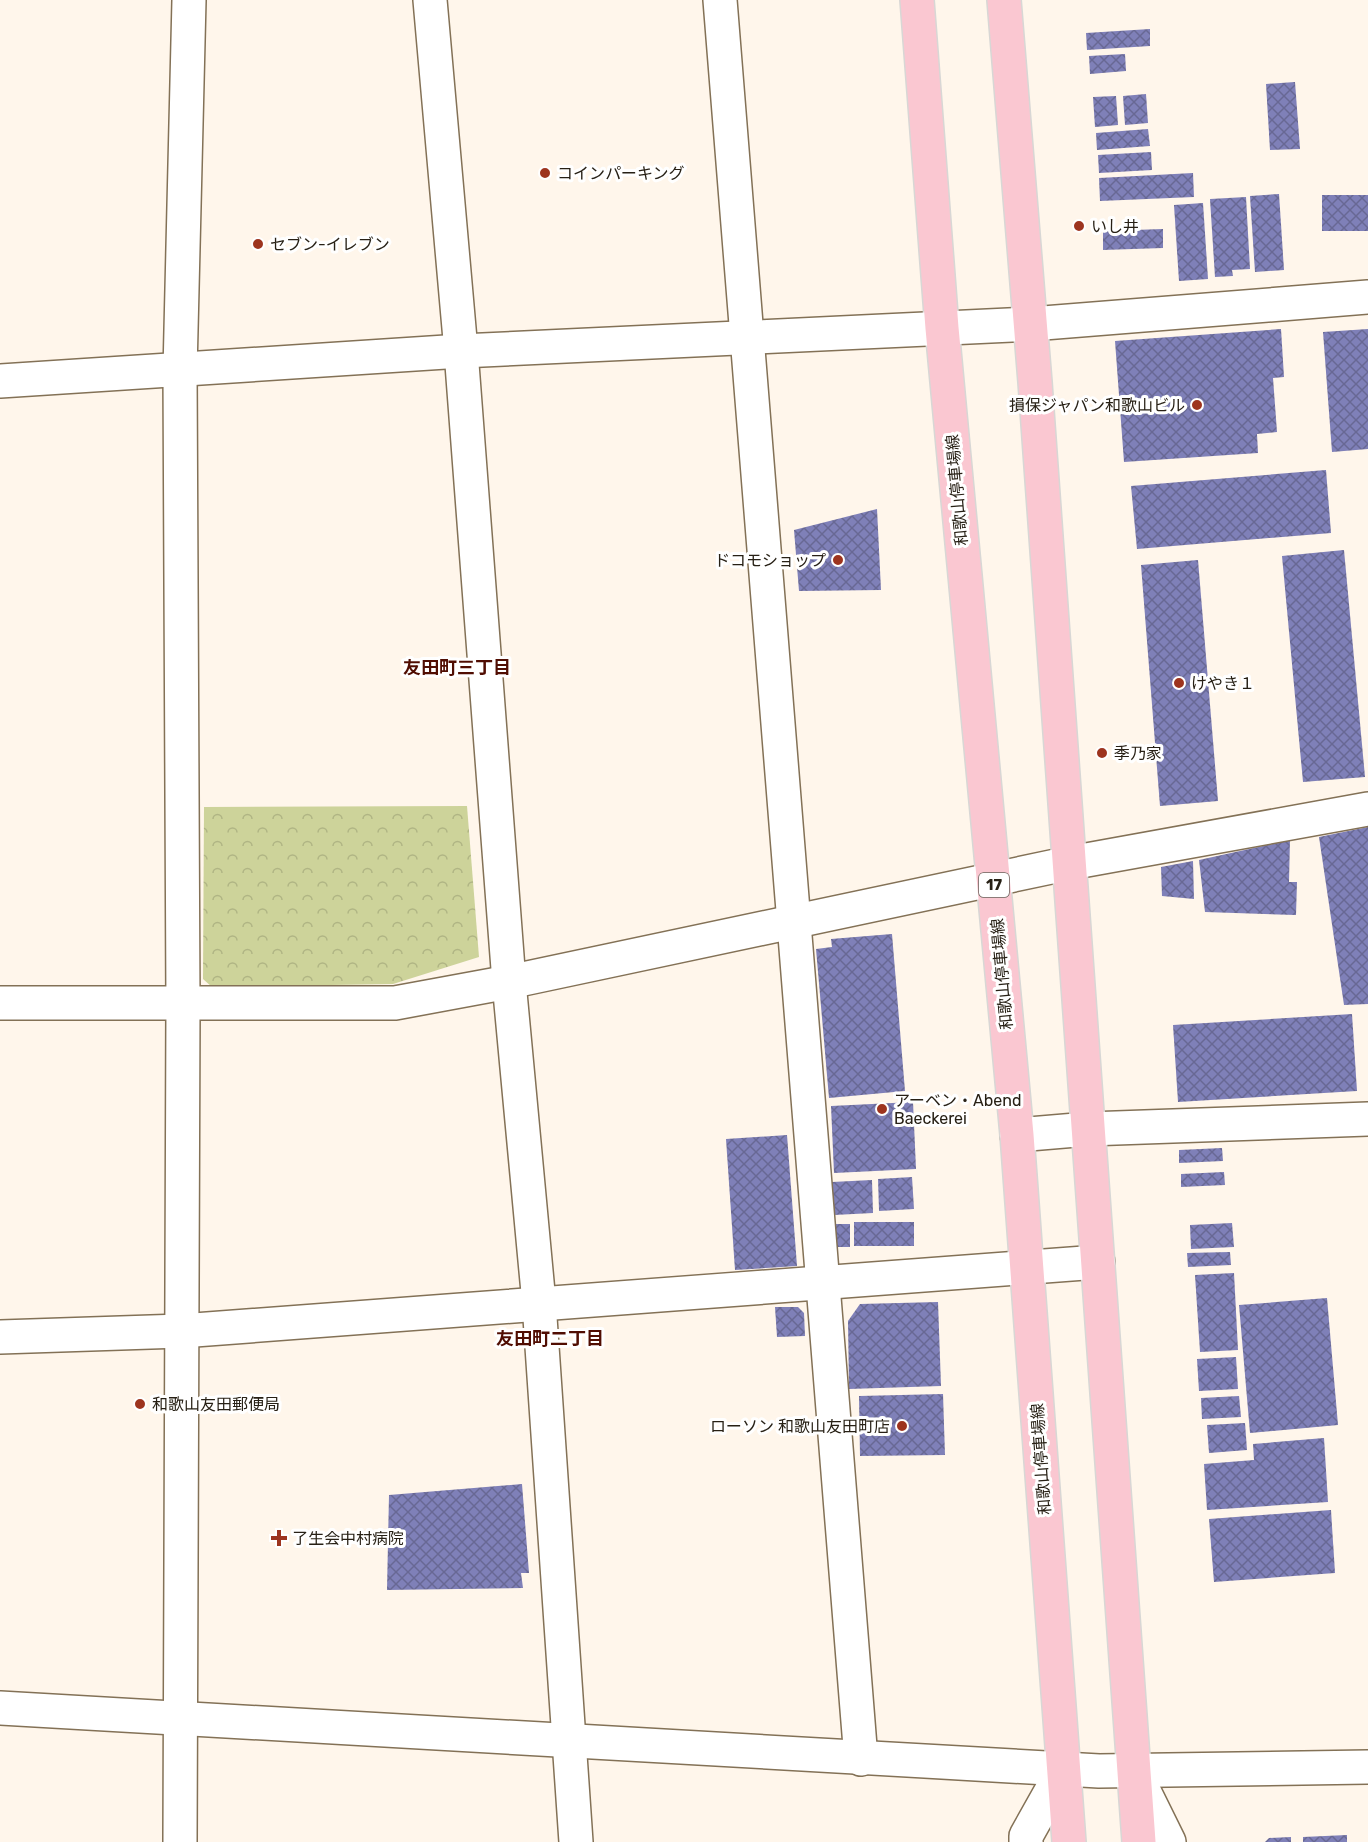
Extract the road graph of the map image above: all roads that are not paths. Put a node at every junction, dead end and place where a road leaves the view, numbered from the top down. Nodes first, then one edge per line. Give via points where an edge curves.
1 (189, 0) edge
2 (430, 0) edge
3 (720, 0) edge
4 (916, 0) edge
5 (1004, 0) edge
6 (1368, 297) edge
7 (1031, 324) junction
8 (942, 328) junction
9 (747, 337) junction
10 (461, 351) junction
11 (180, 371) junction
12 (0, 381) edge
13 (1368, 808) edge
14 (1070, 863) junction
15 (993, 878) junction
16 (794, 921) junction
17 (510, 982) junction
18 (0, 1003) edge
19 (183, 1004) junction
20 (1368, 1119) edge
21 (1088, 1129) junction
22 (1017, 1135) junction
23 (1098, 1262) junction
24 (1027, 1267) junction
25 (823, 1282) junction
26 (539, 1303) junction
27 (181, 1330) junction
28 (0, 1337) edge
29 (0, 1708) edge
30 (183, 1719) junction
31 (570, 1742) junction
32 (861, 1759) junction
33 (1368, 1767) edge
34 (1063, 1770) junction
35 (1134, 1771) junction
36 (180, 1842) edge
37 (576, 1842) edge
38 (1026, 1842) edge
39 (1069, 1842) edge
40 (1139, 1842) edge
41 (1169, 1842) edge

1 - 11 street
2 - 10 street
3 - 9 street
4 - 8 main road, 和歌山停車場線 / 17
5 - 7 main road
6 - 7 street
7 - 8 street
7 - 14 main road
8 - 9 street
8 - 15 main road, 和歌山停車場線 / 17
9 - 10 street
9 - 16 street
10 - 11 street
10 - 17 street
11 - 12 street
11 - 19 street
13 - 14 street
14 - 15 street
14 - 21 main road
15 - 16 street
15 - 22 main road, 和歌山停車場線 / 17
16 - 17 street
16 - 25 street
17 - 19 street via 395,1003
17 - 26 street
18 - 19 street
19 - 27 street
20 - 21 street
21 - 22 street
21 - 23 main road
22 - 24 main road, 和歌山停車場線 / 17
23 - 24 street
23 - 35 main road
24 - 25 street
24 - 34 main road, 和歌山停車場線 / 17
25 - 26 street
25 - 32 street
26 - 27 street
26 - 31 street
27 - 28 street
27 - 30 street
29 - 30 street
30 - 31 street
30 - 36 street
31 - 32 street
31 - 37 street
32 - 34 street
33 - 35 street
34 - 35 street
34 - 38 street
34 - 39 main road, 和歌山停車場線 / 17
35 - 40 main road
35 - 41 street

